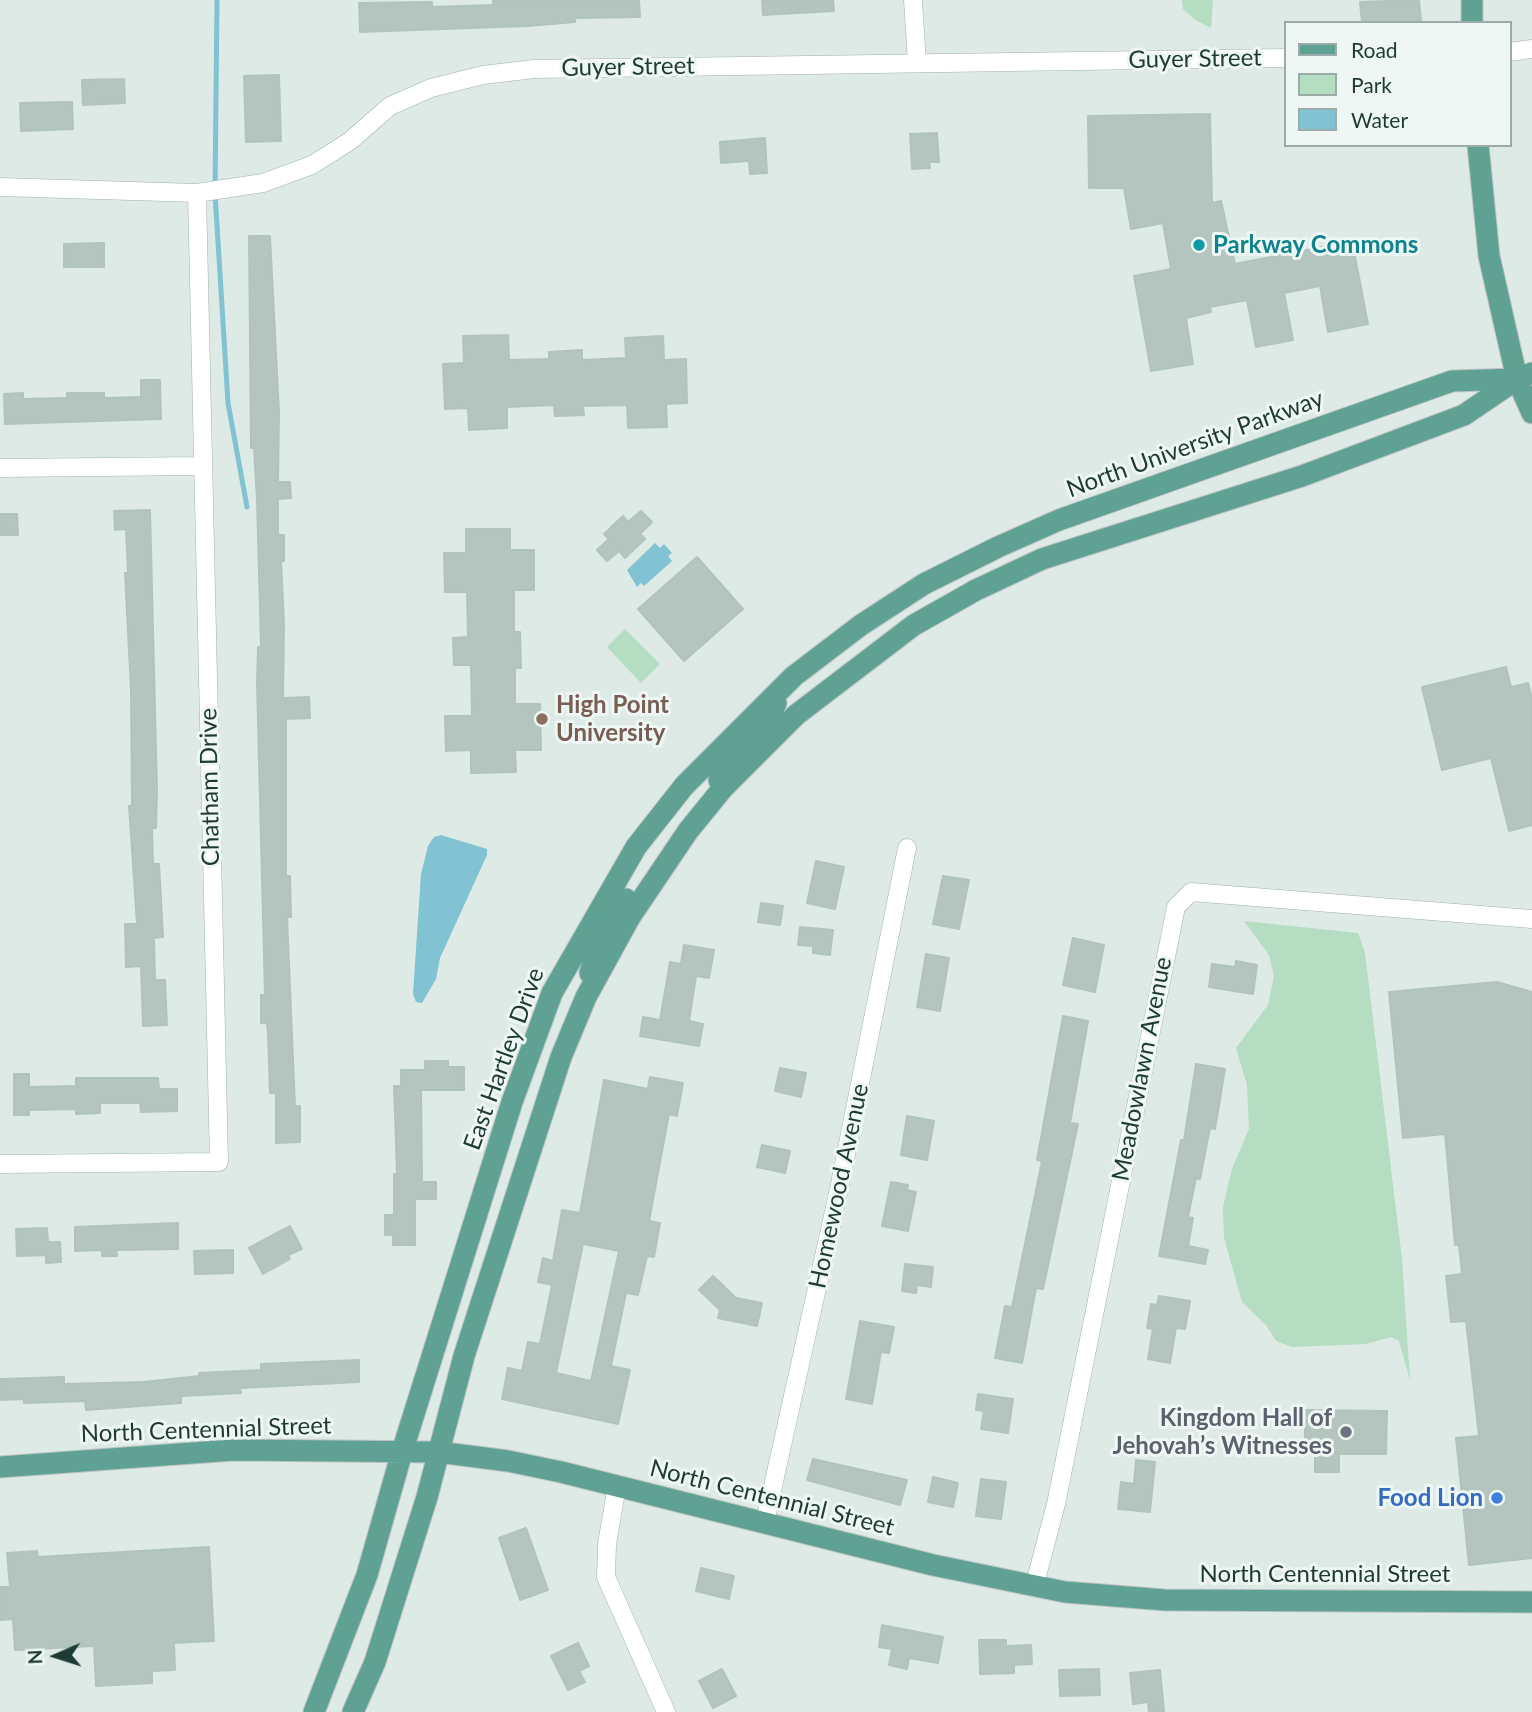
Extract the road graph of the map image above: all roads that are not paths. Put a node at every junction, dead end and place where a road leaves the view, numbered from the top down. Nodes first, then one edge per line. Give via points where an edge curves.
1 (913, 0) edge
2 (1472, 0) edge
3 (1472, 21) edge
4 (1532, 49) edge
5 (1511, 52) edge
6 (1284, 58) edge
7 (917, 63) junction
8 (1478, 147) edge
9 (0, 187) edge
10 (197, 193) junction
11 (1525, 376) edge
12 (1532, 413) edge
13 (202, 466) junction
14 (0, 468) edge
15 (902, 597) joint
16 (782, 688) junction
17 (684, 786) junction
18 (723, 788) junction
19 (907, 848) dead end
20 (1532, 919) edge
21 (580, 1013) junction
22 (0, 1164) edge
23 (402, 1452) junction
24 (438, 1452) junction
25 (0, 1467) edge
26 (617, 1486) junction
27 (765, 1522) junction
28 (1034, 1587) junction
29 (1532, 1602) edge
30 (314, 1712) edge
31 (353, 1712) edge
32 (666, 1712) edge

1 - 7 street
2 - 3 main road
4 - 5 street
6 - 7 street, Guyer Street
7 - 10 street, Guyer Street via 534,69 483,75 431,88 390,106 350,141 312,165 263,183
8 - 11 main road via 1489,256
9 - 10 street, Guyer Street
10 - 13 street, Chatham Drive
11 - 12 main road
11 - 15 main road, North University Parkway via 1452,381 1238,456 1059,520
11 - 18 main road via 1464,415 1302,476 1042,559 976,590 914,625 796,715
13 - 14 street
13 - 22 street, Chatham Drive via 219,1161
15 - 16 main road, East Hartley Drive
16 - 17 main road, East Hartley Drive
16 - 18 main road via 767,724 720,770
17 - 21 main road via 687,810 598,941
17 - 23 main road, East Hartley Drive via 636,847 552,993 512,1102
18 - 21 main road via 630,917
19 - 27 street, Homewood Avenue via 839,1189
20 - 28 street, Meadowlawn Avenue via 1191,892 1176,907 1056,1504
21 - 24 main road via 513,1203
23 - 24 main road, North Centennial Street
23 - 25 main road, North Centennial Street via 234,1450
23 - 30 main road via 367,1575
24 - 26 main road, North Centennial Street via 508,1461
24 - 31 main road via 375,1662
26 - 27 main road, North Centennial Street
26 - 32 street via 606,1577
27 - 28 main road, North Centennial Street
28 - 29 main road, North Centennial Street via 1164,1600

